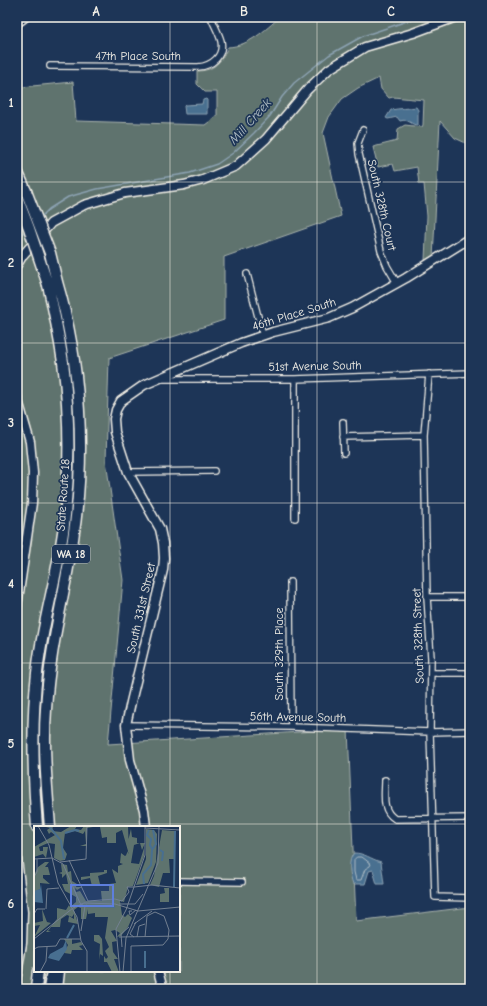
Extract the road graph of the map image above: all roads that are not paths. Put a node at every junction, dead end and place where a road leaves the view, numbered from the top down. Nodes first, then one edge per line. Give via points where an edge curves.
1 (25, 17) edge
2 (211, 17) edge
3 (456, 17) edge
4 (17, 23) edge
5 (50, 66) dead end
6 (363, 130) dead end
7 (17, 171) edge
8 (17, 197) edge
9 (470, 238) edge
10 (23, 255) junction
11 (17, 265) edge
12 (17, 268) edge
13 (247, 274) dead end
14 (52, 283) junction
15 (397, 284) junction
16 (263, 336) junction
17 (470, 373) edge
18 (429, 374) junction
19 (161, 379) junction
20 (295, 379) junction
21 (17, 397) edge
22 (343, 422) dead end
23 (424, 435) junction
24 (343, 437) junction
25 (344, 453) dead end
26 (128, 472) junction
27 (214, 472) dead end
28 (295, 518) dead end
29 (290, 582) dead end
30 (427, 597) junction
31 (470, 597) edge
32 (17, 606) edge
33 (431, 673) junction
34 (470, 673) edge
35 (126, 726) junction
36 (291, 727) junction
37 (470, 731) edge
38 (430, 732) junction
39 (385, 780) dead end
40 (433, 818) junction
41 (470, 818) edge
42 (37, 826) edge
43 (50, 826) edge
44 (146, 826) edge
45 (17, 859) edge
46 (180, 881) edge
47 (242, 882) dead end
48 (470, 898) edge
49 (38, 972) edge
50 (52, 972) edge
51 (59, 972) edge
52 (158, 972) edge
53 (17, 975) edge
54 (36, 989) edge
55 (49, 989) edge
56 (57, 989) edge
57 (163, 989) edge

1 - 4 main road
2 - 5 street, 47th Place South via 221,41 220,52 211,64
3 - 10 main road via 365,47 329,69 308,89 266,139 236,166 184,185 125,193 84,205 50,223
6 - 15 street, South 328th Court via 358,143 359,154 381,251
7 - 14 highway, State Route 18 / WA 18, bridge via 50,253
8 - 14 highway, State Route 18 / WA 18, bridge
9 - 15 main road, 46th Place South
10 - 11 main road
10 - 12 main road
13 - 16 street
14 - 42 highway, State Route 18 / WA 18 via 66,385 68,441 64,525 39,659 34,705 33,761
14 - 43 highway, State Route 18 / WA 18 via 62,297 74,366 78,399 79,449 73,538 50,664 45,710
15 - 16 main road, 46th Place South via 329,318
16 - 19 main road, 46th Place South via 241,343
17 - 18 street, 51st Avenue South
18 - 20 street, 51st Avenue South
18 - 23 street, South 328th Street
19 - 20 street, 51st Avenue South
19 - 26 main road, South 331st Street via 129,394 116,410 115,432
20 - 28 street
21 - 32 main road via 30,442 33,473 32,503
22 - 24 street
23 - 24 street
23 - 30 street, South 328th Street
24 - 25 street
26 - 27 street
26 - 35 main road, South 331st Street via 160,529 164,558
29 - 36 street, South 329th Place
30 - 31 street
30 - 33 street, South 328th Street
33 - 34 street
33 - 38 street, South 328th Street
35 - 36 street, 56th Avenue South
35 - 44 main road, South 331st Street via 130,760
36 - 38 street, 56th Avenue South
37 - 38 street, 56th Avenue South
38 - 40 street, South 328th Street
39 - 40 street via 386,808 389,815 395,819
40 - 41 street
40 - 48 street, South 328th Street via 435,897
45 - 53 main road via 23,912
46 - 47 street
49 - 54 highway
50 - 55 highway
51 - 56 highway
52 - 57 main road

